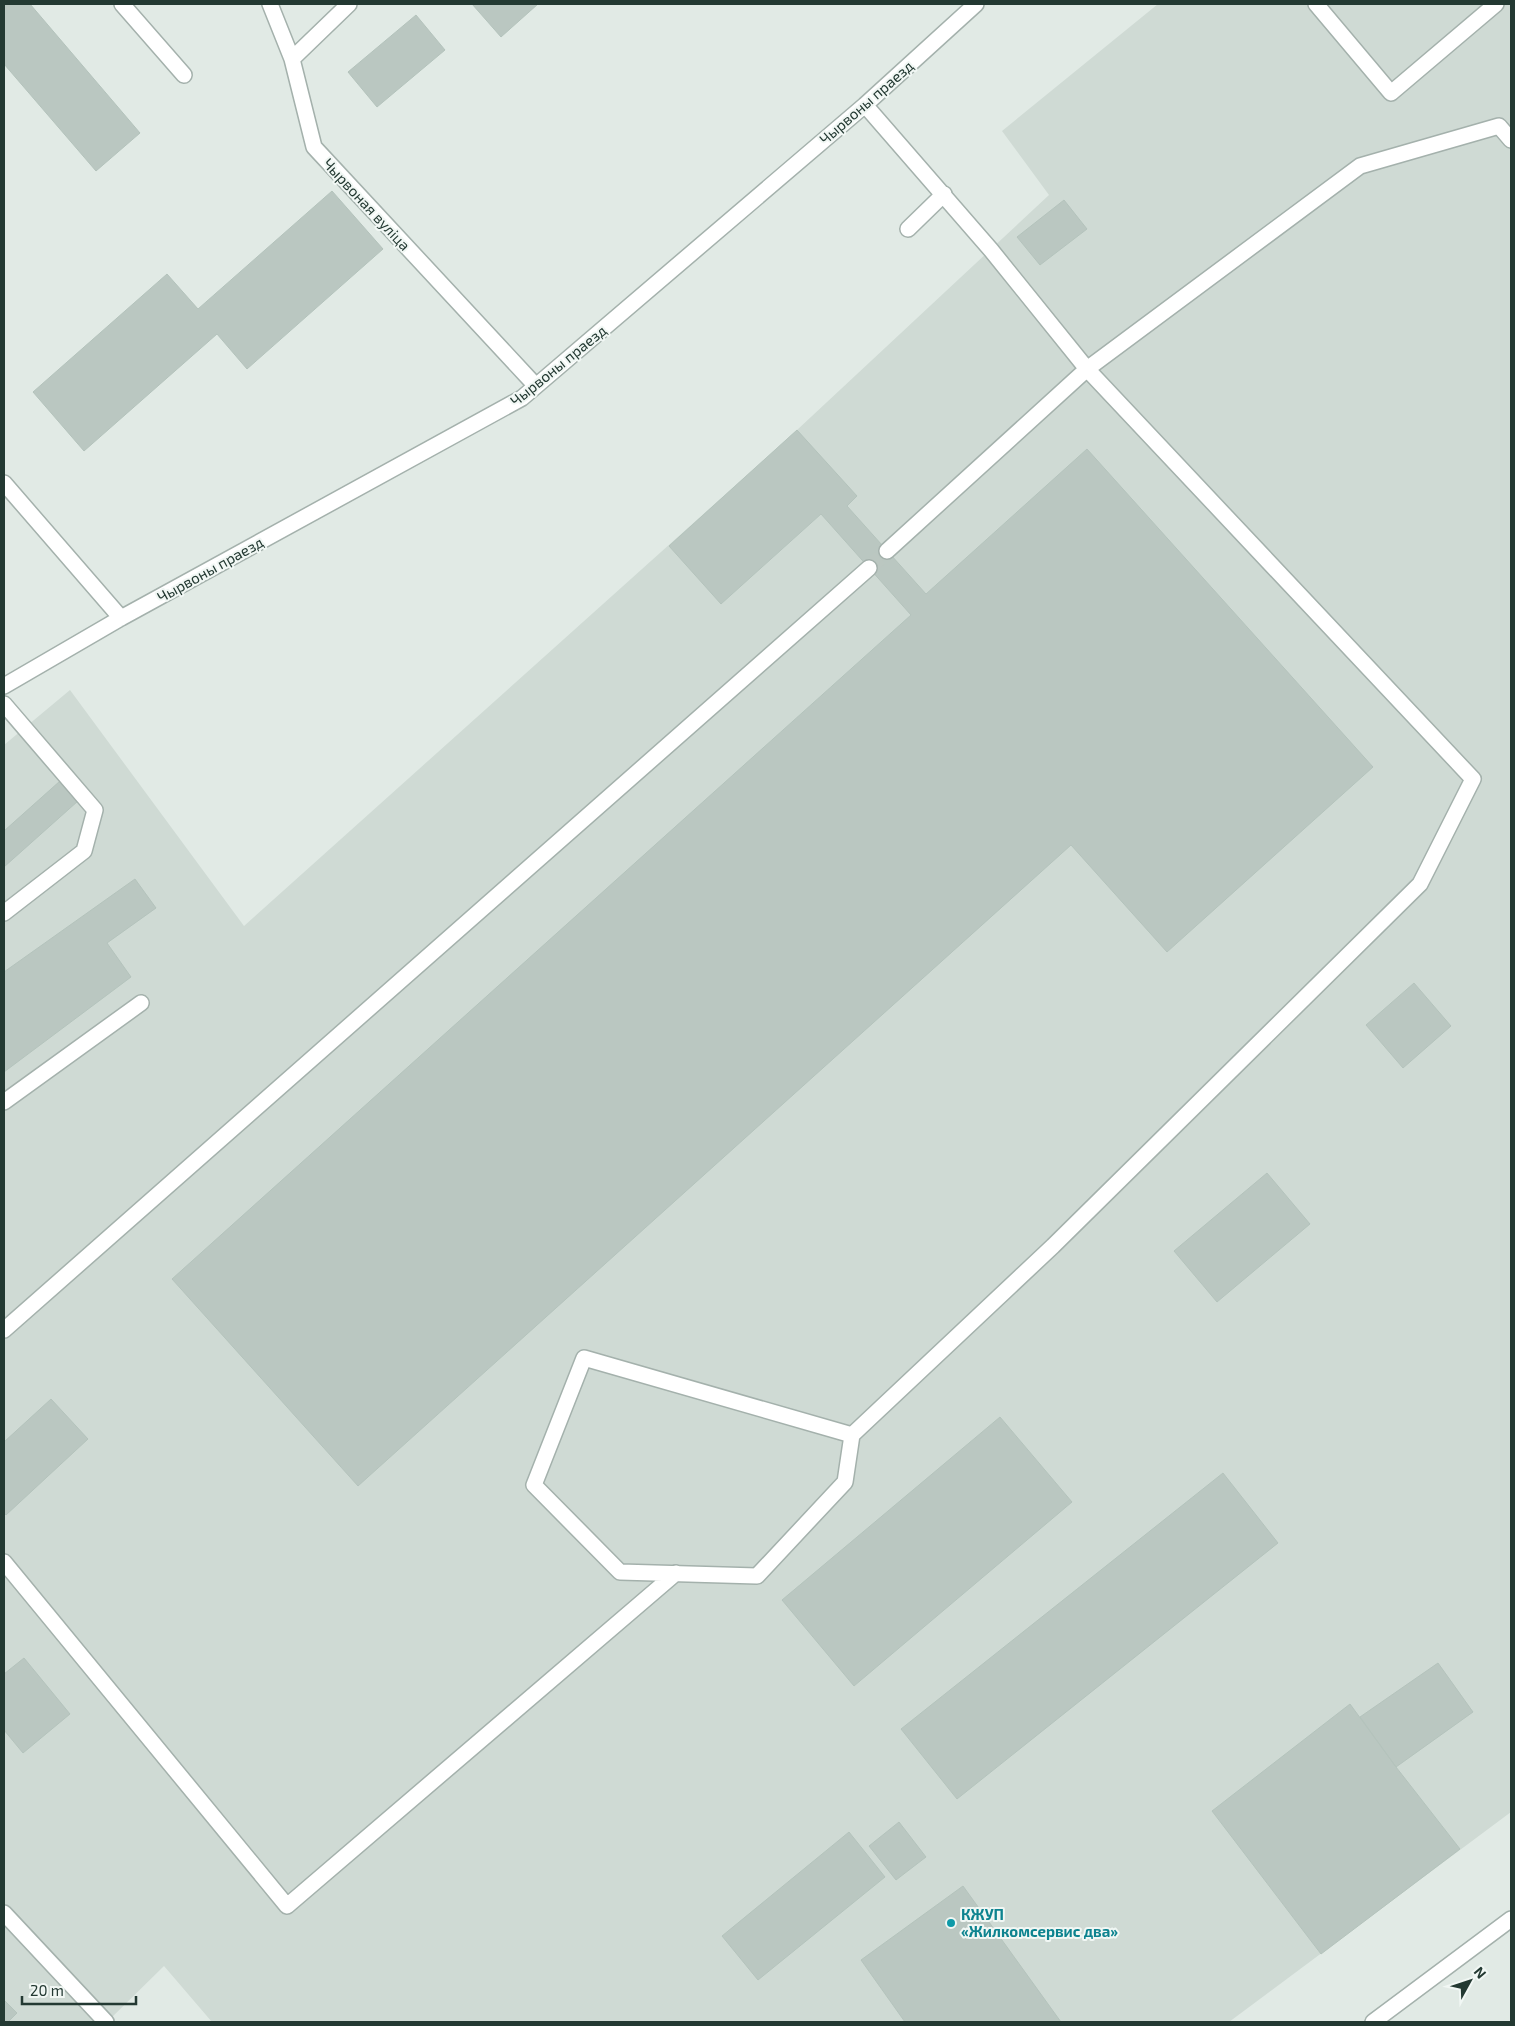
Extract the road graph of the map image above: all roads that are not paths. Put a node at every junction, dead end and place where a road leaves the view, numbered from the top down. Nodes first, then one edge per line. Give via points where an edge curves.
1 (122, 4) edge
2 (270, 4) edge
3 (349, 4) edge
4 (976, 4) edge
5 (1316, 4) edge
6 (1496, 4) edge
7 (292, 59) junction
8 (184, 75) dead end
9 (864, 105) junction
10 (1511, 140) edge
11 (944, 194) junction
12 (908, 229) dead end
13 (1086, 369) junction
14 (536, 386) junction
15 (4, 483) edge
16 (887, 551) tunnel mouth
17 (869, 568) tunnel mouth
18 (121, 618) junction
19 (4, 686) edge
20 (4, 704) edge
21 (4, 913) edge
22 (141, 1003) dead end
23 (4, 1102) edge
24 (4, 1330) edge
25 (852, 1435) junction
26 (4, 1562) edge
27 (676, 1573) junction
28 (4, 1913) edge
29 (1511, 1919) edge
30 (106, 2022) edge
31 (1373, 2022) edge

1 - 8 street
2 - 7 street, Чырвоная вуліца
3 - 7 street
4 - 9 street, Чырвоны праезд
5 - 6 street via 1391,93
7 - 14 street, Чырвоная вуліца via 314,147
9 - 11 street
9 - 14 street, Чырвоны праезд
10 - 13 street via 1499,126 1360,166
11 - 12 street
11 - 13 street
13 - 16 street
13 - 25 street via 1473,778 1420,884 1054,1246
14 - 18 street, Чырвоны праезд via 522,398
15 - 18 street
17 - 24 street
18 - 19 street, Чырвоны праезд
20 - 21 street via 95,810 84,851
22 - 23 street
25 - 27 street via 845,1482 756,1576
25 - 27 street via 584,1358 534,1485 620,1572
26 - 27 street via 287,1906
28 - 30 street
29 - 31 street

